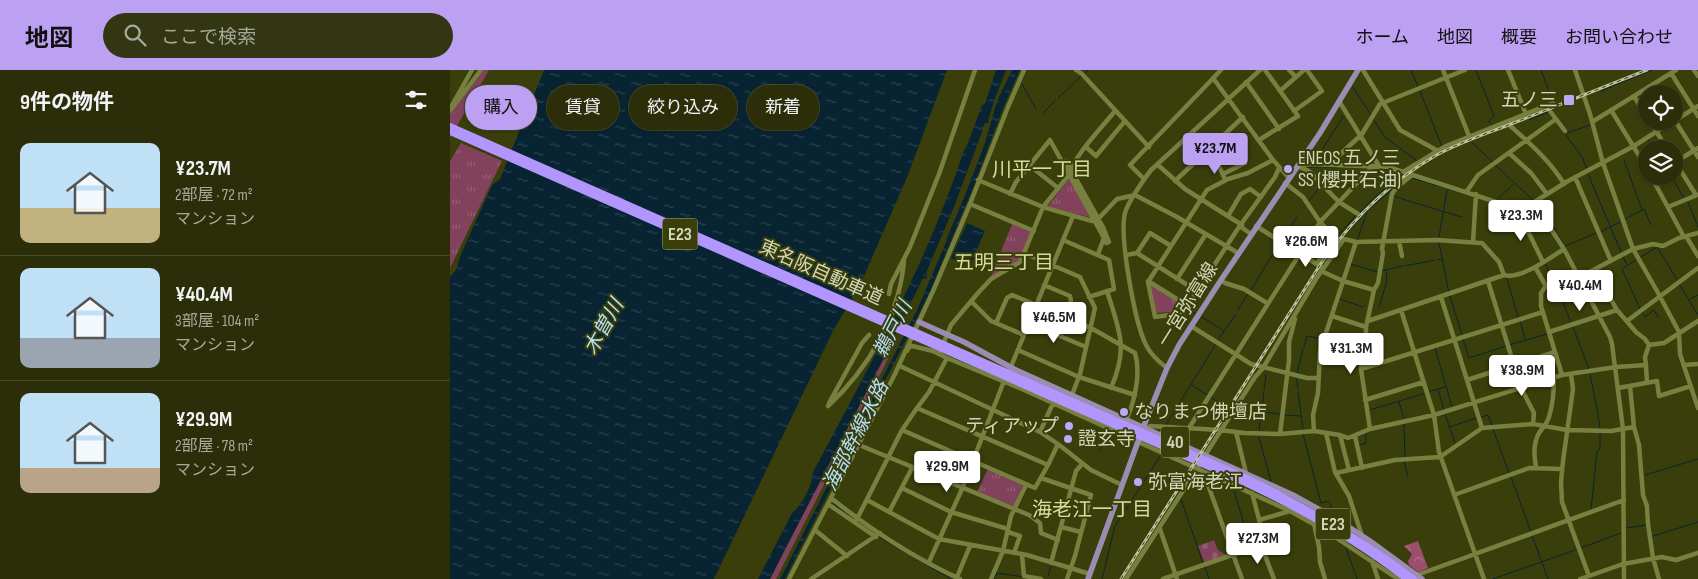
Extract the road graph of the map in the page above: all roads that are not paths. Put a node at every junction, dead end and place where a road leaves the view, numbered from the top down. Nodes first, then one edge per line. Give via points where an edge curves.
1 (472, 70) edge
2 (482, 70) edge
3 (976, 70) edge
4 (1024, 70) edge
5 (1076, 70) edge
6 (1221, 70) edge
7 (1260, 70) edge
8 (1266, 70) edge
9 (1289, 70) edge
10 (1305, 70) edge
11 (1358, 70) edge
12 (1363, 70) edge
13 (1443, 70) edge
14 (1465, 70) edge
15 (1508, 70) edge
16 (1575, 70) edge
17 (1676, 70) edge
18 (1694, 70) edge
19 (1084, 72) edge
20 (1671, 73) junction
21 (1698, 76) edge
22 (1296, 77) junction
23 (1213, 78) junction
24 (1446, 78) junction
25 (1246, 82) junction
26 (1653, 85) edge
27 (1280, 90) junction
28 (1638, 94) edge
29 (1634, 96) junction
30 (1229, 98) junction
31 (1339, 101) junction
32 (1383, 103) junction
33 (1553, 103) dead end
34 (1638, 103) edge
35 (1696, 107) edge
36 (1612, 110) junction
37 (450, 111) edge
38 (1115, 111) junction
39 (1294, 111) junction
40 (1550, 111) dead end
41 (1526, 114) junction
42 (1683, 115) edge
43 (1698, 116) edge
44 (1243, 117) junction
45 (1556, 119) junction
46 (1125, 121) junction
47 (1506, 122) junction
48 (1592, 122) junction
49 (450, 126) edge
50 (1279, 129) junction
51 (1659, 130) edge
52 (1682, 130) edge
53 (1566, 131) dead end
54 (450, 132) edge
55 (1656, 132) junction
56 (1225, 134) junction
57 (1360, 135) junction
58 (1469, 136) junction
59 (1259, 140) junction
60 (1526, 140) junction
61 (1661, 140) edge
62 (1634, 146) junction
63 (1086, 147) junction
64 (1149, 147) junction
65 (1696, 149) edge
66 (1438, 150) junction
67 (1207, 151) junction
68 (1509, 152) junction
69 (1638, 153) edge
70 (1683, 156) edge
71 (1698, 157) edge
72 (1273, 160) junction
73 (1066, 161) dead end
74 (1603, 163) junction
75 (1158, 164) junction
76 (1330, 164) junction
77 (1029, 165) junction
78 (1297, 166) junction
79 (1373, 166) junction
80 (1380, 166) junction
81 (1070, 168) junction
82 (1279, 168) junction
83 (1404, 172) junction
84 (1223, 174) junction
85 (1683, 174) edge
86 (1069, 175) junction
87 (1412, 175) junction
88 (1575, 177) junction
89 (1144, 179) junction
90 (978, 180) junction
91 (1226, 180) junction
92 (1175, 181) junction
93 (1287, 181) junction
94 (1564, 184) junction
95 (1657, 185) edge
96 (1058, 188) junction
97 (1466, 191) junction
98 (1010, 194) junction
99 (1476, 194) junction
100 (1547, 194) junction
101 (1135, 195) junction
102 (1697, 195) edge
103 (1261, 197) junction
104 (1202, 199) junction
105 (1340, 202) junction
106 (970, 204) junction
107 (1668, 207) junction
108 (1043, 208) junction
109 (1520, 211) junction
110 (1358, 214) dead end
111 (1073, 216) junction
112 (1228, 216) junction
113 (1097, 220) junction
114 (1320, 222) junction
115 (1186, 223) junction
116 (1241, 226) junction
117 (1256, 226) junction
118 (1034, 231) junction
119 (1698, 233) edge
120 (1206, 234) junction
121 (1251, 234) junction
122 (1685, 236) junction
123 (1063, 240) junction
124 (1384, 241) junction
125 (1399, 241) junction
126 (1356, 242) junction
127 (1472, 242) junction
128 (1171, 246) junction
129 (1227, 246) junction
130 (1564, 249) junction
131 (1633, 249) junction
132 (1024, 253) junction
133 (1137, 253) junction
134 (1238, 253) junction
135 (1300, 253) junction
136 (1098, 254) junction
137 (1126, 255) junction
138 (1402, 256) dead end
139 (1698, 256) edge
140 (904, 258) junction
141 (1611, 261) junction
142 (1543, 262) junction
143 (1316, 263) junction
144 (1052, 266) junction
145 (1157, 267) junction
146 (1535, 267) junction
147 (1698, 268) edge
148 (1322, 269) junction
149 (1594, 270) junction
150 (1504, 275) junction
151 (1578, 277) junction
152 (1177, 279) junction
153 (1220, 280) junction
154 (1148, 281) junction
155 (1343, 281) junction
156 (1488, 281) junction
157 (1044, 285) junction
158 (1546, 286) junction
159 (1374, 290) junction
160 (1107, 291) junction
161 (1197, 291) junction
162 (889, 294) dead end
163 (1660, 296) junction
164 (1090, 297) junction
165 (1440, 297) junction
166 (971, 301) junction
167 (1268, 304) junction
168 (1036, 305) junction
169 (1188, 306) junction
170 (1401, 310) junction
171 (1617, 310) junction
172 (1297, 312) junction
173 (1543, 312) junction
174 (1332, 316) junction
175 (1064, 317) junction
176 (1599, 317) junction
177 (1368, 321) junction
178 (1627, 321) junction
179 (1698, 321) edge
180 (919, 322) junction
181 (996, 323) junction
182 (1029, 323) junction
183 (1502, 325) junction
184 (1192, 326) junction
185 (1366, 327) junction
186 (1090, 328) junction
187 (1549, 332) junction
188 (1679, 332) junction
189 (869, 335) dead end
190 (947, 335) junction
191 (1024, 335) junction
192 (1454, 340) junction
193 (1122, 345) junction
194 (1649, 345) junction
195 (1086, 347) junction
196 (1018, 350) junction
197 (1414, 352) junction
198 (1555, 352) junction
199 (939, 354) junction
200 (1235, 354) junction
201 (947, 358) junction
202 (1514, 364) junction
203 (1698, 364) edge
204 (1646, 365) junction
205 (1684, 365) junction
206 (898, 367) junction
207 (1011, 367) junction
208 (1616, 367) junction
209 (1167, 368) junction
210 (1264, 368) junction
211 (1361, 369) junction
212 (1288, 373) junction
213 (1571, 374) junction
214 (1562, 375) junction
215 (1079, 377) junction
216 (1318, 378) junction
217 (1554, 378) junction
218 (1467, 380) junction
219 (934, 382) junction
220 (1004, 382) junction
221 (1424, 382) junction
222 (1646, 383) junction
223 (1630, 386) junction
224 (1691, 386) junction
225 (1111, 388) junction
226 (1521, 388) junction
227 (1618, 388) junction
228 (1072, 395) junction
229 (1135, 395) junction
230 (1079, 398) junction
231 (1365, 400) junction
232 (1053, 403) junction
233 (1474, 403) junction
234 (916, 408) junction
235 (1698, 408) edge
236 (992, 409) junction
237 (1073, 414) junction
238 (1434, 415) junction
239 (1126, 420) junction
240 (1533, 424) junction
241 (1546, 425) junction
242 (1634, 427) junction
243 (1144, 428) junction
244 (1189, 428) junction
245 (1482, 428) junction
246 (1370, 429) junction
247 (902, 430) junction
248 (1220, 430) junction
249 (1567, 430) junction
250 (1623, 430) junction
251 (1314, 431) junction
252 (1040, 432) junction
253 (1236, 432) junction
254 (1326, 433) junction
255 (1280, 434) junction
256 (1340, 435) junction
257 (982, 436) junction
258 (1355, 436) junction
259 (1138, 442) junction
260 (1058, 444) junction
261 (859, 445) junction
262 (1205, 455) junction
263 (1440, 457) junction
264 (888, 458) junction
265 (972, 461) junction
266 (1082, 464) junction
267 (1048, 465) junction
268 (1536, 467) junction
269 (912, 468) junction
270 (1362, 468) junction
271 (1562, 469) junction
272 (1200, 470) junction
273 (1349, 470) junction
274 (1336, 473) junction
275 (1246, 474) junction
276 (1041, 478) junction
277 (1026, 485) junction
278 (1122, 485) junction
279 (902, 488) junction
280 (1071, 488) junction
281 (962, 489) junction
282 (1252, 493) junction
283 (1454, 495) junction
284 (831, 498) junction
285 (867, 500) junction
286 (1624, 500) junction
287 (828, 504) junction
288 (1014, 510) junction
289 (1290, 511) junction
290 (889, 512) junction
291 (951, 512) junction
292 (857, 519) junction
293 (1259, 520) junction
294 (1569, 520) junction
295 (1314, 524) junction
296 (1061, 527) junction
297 (1160, 529) junction
298 (815, 530) junction
299 (1008, 530) junction
300 (1081, 532) junction
301 (878, 535) junction
302 (1362, 536) junction
303 (939, 539) junction
304 (1058, 540) junction
305 (1261, 545) junction
306 (970, 546) junction
307 (1003, 552) junction
308 (1014, 553) junction
309 (1698, 553) edge
310 (1022, 554) junction
311 (1475, 554) junction
312 (1233, 555) junction
313 (847, 556) junction
314 (1653, 558) junction
315 (1372, 561) junction
316 (929, 562) junction
317 (1051, 563) junction
318 (1623, 564) junction
319 (1070, 569) junction
320 (1589, 576) junction
321 (1089, 577) edge
322 (1176, 577) edge
323 (791, 578) edge
324 (958, 578) edge
325 (1418, 578) edge
326 (811, 579) edge
327 (991, 579) edge
328 (1041, 579) edge
329 (1067, 579) edge
330 (1126, 579) edge
331 (1163, 579) edge
332 (1242, 579) edge
333 (1274, 579) edge
334 (1324, 579) edge
335 (1378, 579) edge
336 (1398, 579) edge
337 (1406, 579) edge
338 (1484, 579) edge
339 (1580, 579) edge
340 (1624, 579) edge
341 (1659, 579) edge

1 - 37 street
2 - 37 street
3 - 140 street via 939,174
4 - 90 street
5 - 19 street
6 - 23 street
7 - 25 street
8 - 27 street
9 - 22 street
10 - 22 street
10 - 39 street via 1322,91
11 - 31 main road, 一宮弥富線
12 - 32 street
13 - 24 street
14 - 24 street
15 - 41 street
16 - 48 street
17 - 20 street
18 - 21 street
19 - 38 street
20 - 26 street
20 - 35 street
22 - 27 street
23 - 30 street
23 - 64 street
24 - 32 street
24 - 58 street
25 - 30 street
25 - 50 street
27 - 39 street
28 - 29 street
29 - 34 street
29 - 36 street
30 - 44 street
30 - 75 street
31 - 57 street
31 - 78 main road, 一宮弥富線
32 - 57 street
32 - 66 street via 1400,130
33 - 41 street
35 - 42 street
35 - 43 street
36 - 48 street
36 - 62 street
38 - 46 street
38 - 63 street
39 - 50 street via 1298,116
40 - 45 street
41 - 47 street
44 - 56 street
44 - 59 street
45 - 53 street
45 - 60 street
46 - 63 street via 1096,156
46 - 64 street
47 - 58 street
47 - 60 street
48 - 74 street
49 - 325 highway, 東名阪自動車道 / E23 via 1247,478 1339,527
50 - 59 street
51 - 55 street
52 - 65 street
54 - 337 highway, 東名阪自動車道 / E23 via 1258,490 1336,531
55 - 61 street
55 - 62 street
56 - 67 street
56 - 84 street via 1245,163
57 - 76 street
57 - 80 street
58 - 66 street
59 - 72 street
60 - 68 street
60 - 94 street via 1556,169
62 - 69 street
62 - 74 street
63 - 81 street
64 - 89 street via 1130,165
65 - 70 street
65 - 71 street
66 - 83 street
67 - 84 street
67 - 92 street
68 - 97 street via 1478,175
68 - 100 street
72 - 82 street
72 - 91 street
73 - 81 street
74 - 88 street
74 - 131 street
75 - 89 street
75 - 92 street
76 - 78 street
76 - 79 street
77 - 86 street via 1050,140
77 - 96 street
77 - 98 street
78 - 93 main road, 一宮弥富線
78 - 105 street via 1309,171
79 - 80 street
79 - 105 street
80 - 83 street
81 - 86 street
81 - 113 street
82 - 93 street
82 - 103 street
83 - 87 street
84 - 91 street
85 - 102 street
86 - 96 street
86 - 113 street
87 - 97 street
87 - 124 street via 1393,191
88 - 94 street
88 - 141 street
89 - 101 street
90 - 98 street
90 - 106 street
91 - 104 street via 1207,190
92 - 104 street
93 - 114 street
93 - 117 main road, 一宮弥富線
94 - 100 street
95 - 107 street
96 - 108 street
97 - 99 street
98 - 108 street
99 - 109 street
99 - 127 street
100 - 109 street
101 - 113 street via 1117,199
101 - 115 street
101 - 137 street via 1126,211 1123,238
102 - 107 street
103 - 112 street via 1250,189 1241,194
103 - 116 street
104 - 112 street
104 - 115 street
105 - 110 street
105 - 114 street
106 - 118 street
106 - 180 street
107 - 122 street
108 - 111 street
108 - 118 street
109 - 130 street via 1545,219
109 - 142 street
111 - 113 street
111 - 123 street
112 - 116 street
113 - 136 street via 1106,242
114 - 135 street
114 - 143 street via 1335,237
115 - 120 street
115 - 128 street
116 - 121 street
116 - 129 street
117 - 121 main road, 一宮弥富線
117 - 135 street
118 - 132 street
119 - 122 street
120 - 129 street
120 - 152 street
121 - 134 main road, 一宮弥富線
122 - 131 street via 1663,246 1653,244
122 - 139 street
123 - 136 street
123 - 144 street
124 - 125 street
124 - 126 street
124 - 159 street via 1378,283
125 - 127 street
125 - 138 street
126 - 148 street via 1344,238
126 - 155 street
127 - 150 street via 1482,244 1491,252
128 - 133 street via 1150,233
128 - 145 street
129 - 134 street
129 - 161 street
130 - 142 street
130 - 151 street
131 - 141 street
131 - 163 street
132 - 144 street
132 - 166 street via 1020,262 991,280
133 - 137 street
133 - 145 street
134 - 153 main road, 一宮弥富線
135 - 143 street
135 - 167 street
136 - 160 street via 1109,260 1114,289
137 - 209 street via 1146,345
140 - 162 street via 890,284
140 - 189 street via 897,299 868,362 827,407
141 - 149 street
142 - 146 street
143 - 148 street
144 - 157 street
144 - 164 street via 1080,277
145 - 152 street
145 - 154 street
146 - 150 street via 1518,275
146 - 158 street
147 - 163 street
148 - 155 street
148 - 172 street
149 - 151 street
149 - 171 street
150 - 156 street
151 - 158 street
151 - 176 street
152 - 161 street
153 - 167 street
153 - 184 main road, 一宮弥富線
154 - 169 street
154 - 169 street via 1155,317 1183,313
155 - 159 street
155 - 174 street
156 - 165 street
156 - 183 street
157 - 168 street
157 - 175 street via 1070,296
158 - 173 street via 1540,298
159 - 177 street
160 - 164 street
160 - 193 street
161 - 169 street
163 - 178 street
163 - 188 street
164 - 186 street via 1095,308
165 - 170 street
165 - 192 street
166 - 181 street
166 - 190 street
167 - 200 street
168 - 175 street
168 - 181 street via 1012,295 1006,298
168 - 182 street
170 - 177 street
170 - 197 street
171 - 176 street
171 - 178 street
172 - 210 street
172 - 212 street via 1289,342
173 - 183 street
173 - 187 street
174 - 185 street
174 - 216 street via 1320,351
175 - 186 street
176 - 187 street
176 - 208 street via 1610,336
177 - 185 street
178 - 194 street
179 - 188 street
180 - 190 main road, 40
180 - 206 street
181 - 191 street
182 - 191 street
182 - 195 street
183 - 192 street
183 - 202 street
184 - 200 street
184 - 209 main road, 一宮弥富線
185 - 211 street
186 - 193 street
186 - 195 street
187 - 198 street
188 - 194 street via 1664,343
188 - 205 street
190 - 199 street
190 - 207 main road, 40
191 - 196 street
192 - 197 street
192 - 218 street
193 - 225 street via 1118,372
193 - 229 street via 1135,353 1137,360
194 - 204 street
195 - 215 street
196 - 207 street
196 - 215 street
197 - 211 street
197 - 221 street
198 - 202 street
198 - 214 street
199 - 201 street
199 - 206 street via 911,346
200 - 210 street
200 - 244 street
201 - 219 street
201 - 220 street
202 - 218 street
202 - 226 street
203 - 205 street
204 - 208 street
204 - 222 street
205 - 224 street
206 - 219 street
206 - 261 street
207 - 220 street
207 - 228 main road, 40
208 - 213 street
208 - 227 street
209 - 243 main road, 一宮弥富線
210 - 212 street
210 - 248 street
211 - 231 street
212 - 216 street
212 - 255 street
213 - 214 street
213 - 249 street via 1573,389
214 - 217 street
215 - 225 street
215 - 228 street
216 - 251 street
217 - 226 street
217 - 241 street via 1553,402
218 - 233 street
219 - 234 street
219 - 236 street
220 - 232 street
220 - 236 street
221 - 231 street
221 - 238 street
222 - 223 street
222 - 224 street via 1657,381 1659,396
223 - 227 street
223 - 242 street
224 - 235 street
225 - 229 street
226 - 233 street
226 - 240 street via 1534,412
227 - 250 street
228 - 230 main road, 40
229 - 239 street
230 - 237 street
230 - 239 main road, 40
231 - 246 street
232 - 237 street
232 - 252 street
233 - 238 street
233 - 245 street
234 - 247 street
234 - 257 street
236 - 252 street
236 - 257 street
237 - 259 street
238 - 246 street
238 - 263 street
239 - 243 main road, 40
240 - 241 street
240 - 245 street
241 - 249 street
241 - 268 street via 1536,439
242 - 250 street
242 - 314 street via 1638,438 1643,495 1648,506
243 - 244 street
243 - 259 main road, 一宮弥富線
243 - 262 main road, 40
244 - 248 street
245 - 263 street
246 - 258 street
247 - 264 street
247 - 265 street
248 - 253 street
248 - 262 street
249 - 250 street
249 - 271 street
250 - 286 street
251 - 254 street
251 - 255 street
252 - 260 street
253 - 255 street
253 - 275 street
254 - 256 street
254 - 274 street
256 - 258 street
256 - 273 street
257 - 265 street
257 - 267 street
258 - 270 street
259 - 272 street
259 - 278 main road, 一宮弥富線
260 - 266 street
260 - 267 street
261 - 264 street
261 - 284 street
262 - 272 street
262 - 275 main road, 40
263 - 270 street via 1395,460
263 - 283 street
264 - 269 street
264 - 285 street
265 - 277 street
265 - 281 street
266 - 278 street
266 - 280 street via 1076,470
267 - 276 street
268 - 271 street
268 - 283 street
269 - 279 street
269 - 281 street
270 - 273 street
271 - 294 street via 1562,502
272 - 282 street
272 - 297 street
272 - 312 street
273 - 274 street
274 - 302 street via 1349,496
275 - 302 main road, 40 via 1293,495
276 - 277 street via 1035,488
276 - 280 street
277 - 288 street
278 - 321 main road, 一宮弥富線
279 - 290 street
279 - 291 street
280 - 296 street
280 - 300 street via 1091,495
281 - 288 street
281 - 291 street
282 - 289 street
282 - 293 street
283 - 311 street
284 - 287 street
284 - 292 street
285 - 290 street
285 - 292 street
286 - 294 street
286 - 318 street
287 - 298 street
287 - 301 street
288 - 299 street
288 - 304 street via 1029,515 1040,523 1041,533
289 - 293 street
289 - 295 street
290 - 303 street
291 - 299 street
291 - 303 street
292 - 301 street
293 - 305 street
294 - 311 street
294 - 320 street
295 - 315 street
295 - 334 street
296 - 300 street
296 - 304 street
297 - 322 street
297 - 330 street
298 - 313 street
298 - 323 street
299 - 307 street
299 - 308 street via 1020,536
300 - 319 street
301 - 313 street
301 - 316 street
302 - 325 main road, 40
303 - 306 street
303 - 316 street
304 - 317 street
305 - 312 street
305 - 333 street
306 - 307 street
306 - 324 street
307 - 308 street
307 - 327 street
308 - 310 street
309 - 314 street via 1676,560
310 - 317 street
310 - 328 street via 1024,576
311 - 325 street
311 - 338 street
312 - 322 street
312 - 332 street
313 - 326 street
314 - 318 street
314 - 341 street
315 - 335 street
315 - 336 street
316 - 324 street
317 - 319 street
318 - 320 street
318 - 340 street
319 - 321 street
319 - 329 street
320 - 339 street
322 - 331 street

